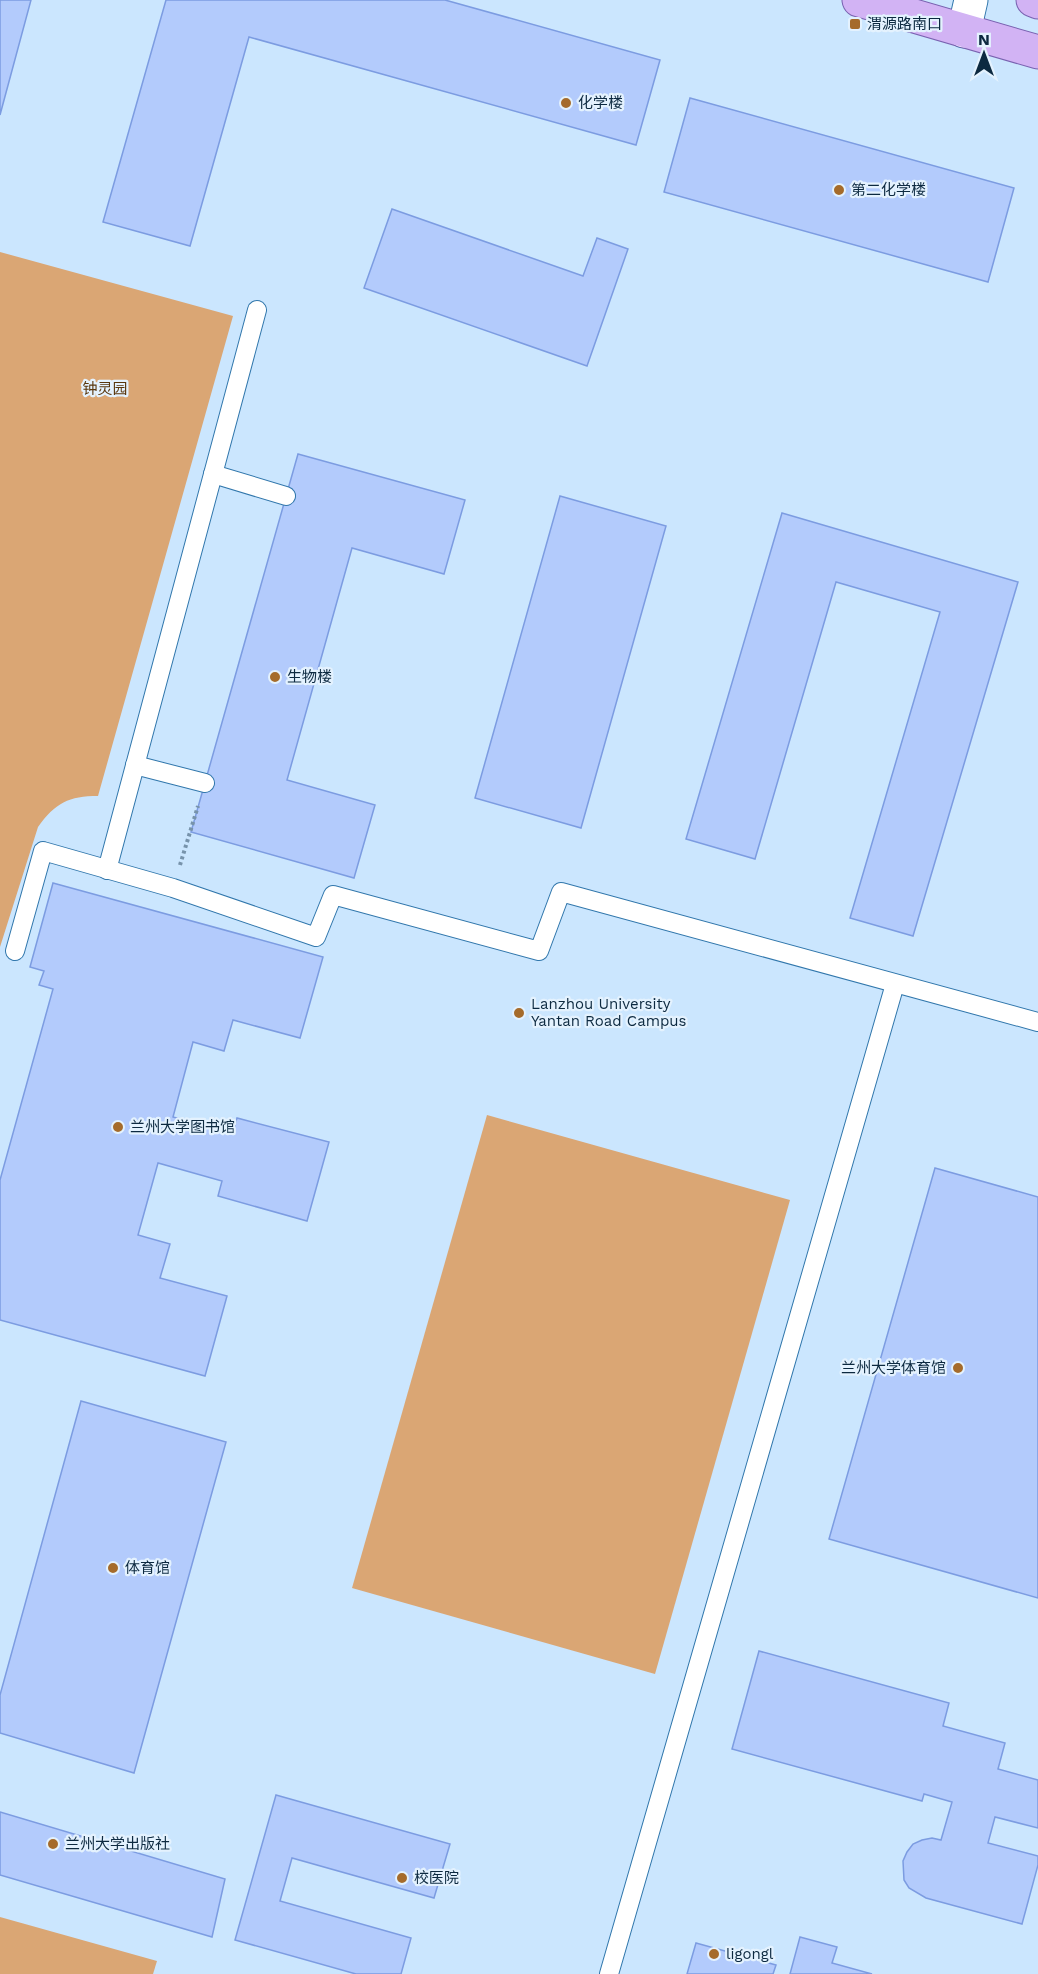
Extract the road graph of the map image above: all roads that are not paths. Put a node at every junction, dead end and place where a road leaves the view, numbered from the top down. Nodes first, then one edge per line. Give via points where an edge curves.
1 (859, 0) edge
2 (1033, 0) edge
3 (1038, 2) edge
4 (967, 15) edge
5 (1038, 52) edge
6 (257, 310) dead end
7 (213, 474) junction
8 (286, 496) dead end
9 (135, 765) junction
10 (205, 783) road end
11 (107, 870) junction
12 (15, 951) dead end
13 (895, 984) junction
14 (1038, 1022) edge
15 (609, 1974) edge

1 - 4 main road
2 - 3 main road
4 - 5 main road
6 - 7 lane
7 - 8 lane
7 - 9 lane
9 - 10 lane
9 - 11 lane
11 - 12 lane via 43,851
11 - 13 lane via 173,888 316,937 333,895 539,951 561,892
13 - 14 lane
13 - 15 lane

